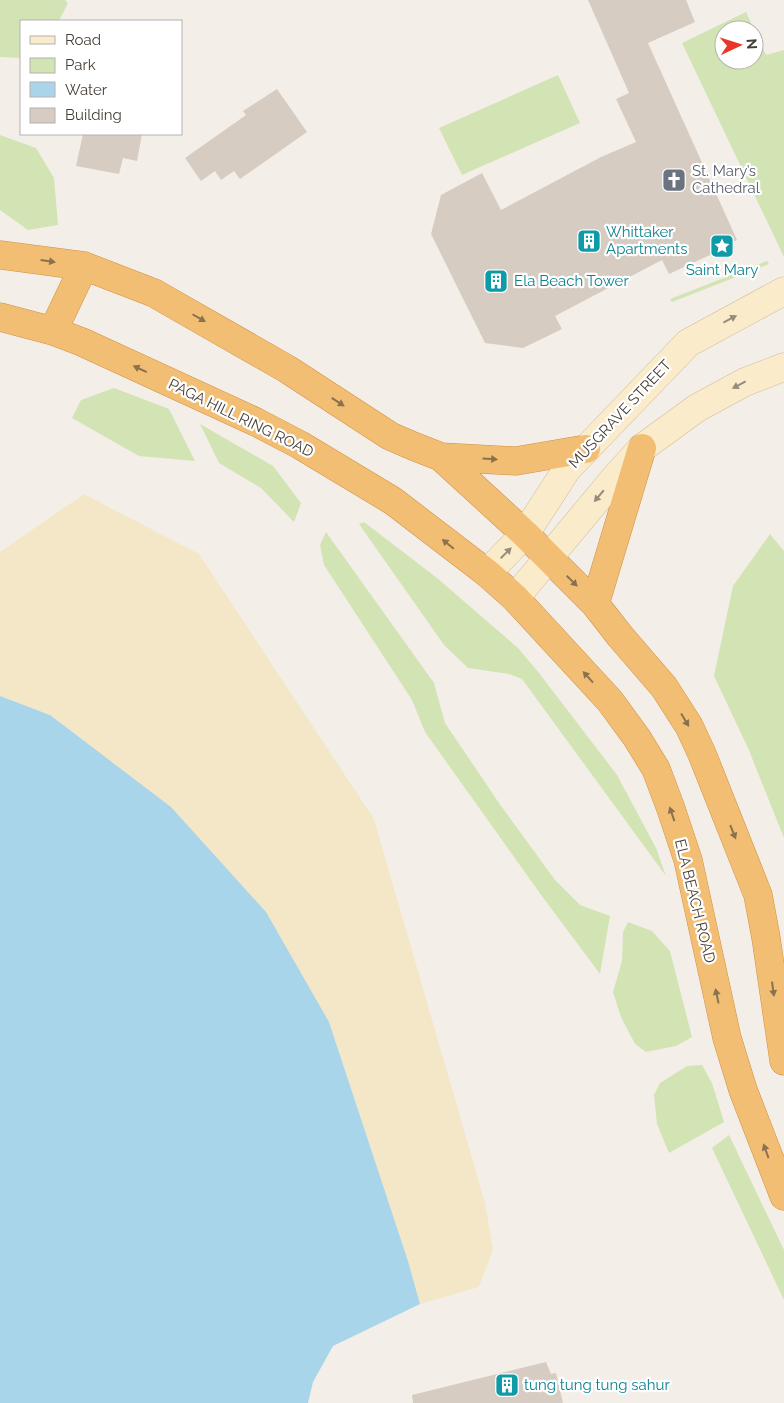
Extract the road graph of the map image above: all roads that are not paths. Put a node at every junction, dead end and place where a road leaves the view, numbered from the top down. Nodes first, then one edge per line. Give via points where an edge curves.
1 (0, 255) edge
2 (84, 266) junction
3 (784, 291) edge
4 (0, 317) edge
5 (53, 331) junction
6 (784, 367) edge
7 (642, 448) junction
8 (586, 449) junction
9 (441, 457) junction
10 (525, 534) junction
11 (548, 558) junction
12 (487, 573) junction
13 (515, 598) junction
14 (595, 604) junction
15 (784, 1061) edge
16 (784, 1196) edge

1 -> 2 highway
2 - 5 highway
2 -> 9 highway via 154,293 287,369 390,436
8 -> 3 street, MUSGRAVE STREET via 688,342
4 - 5 highway, PAGA HILL RING ROAD
12 -> 5 highway, PAGA HILL RING ROAD via 392,501 300,445
6 -> 7 street via 745,382 697,408
7 -> 11 street
7 - 14 highway
9 -> 8 highway via 516,460
8 - 10 street, MUSGRAVE STREET via 567,469
9 - 10 highway
10 - 11 highway
12 -> 10 street, MUSGRAVE STREET
11 - 13 street
11 -> 14 highway
12 - 13 highway, ELA BEACH ROAD
16 -> 13 highway, ELA BEACH ROAD via 727,1038 688,860 656,770 610,701
14 -> 15 highway via 664,687 689,726 702,754 758,895

